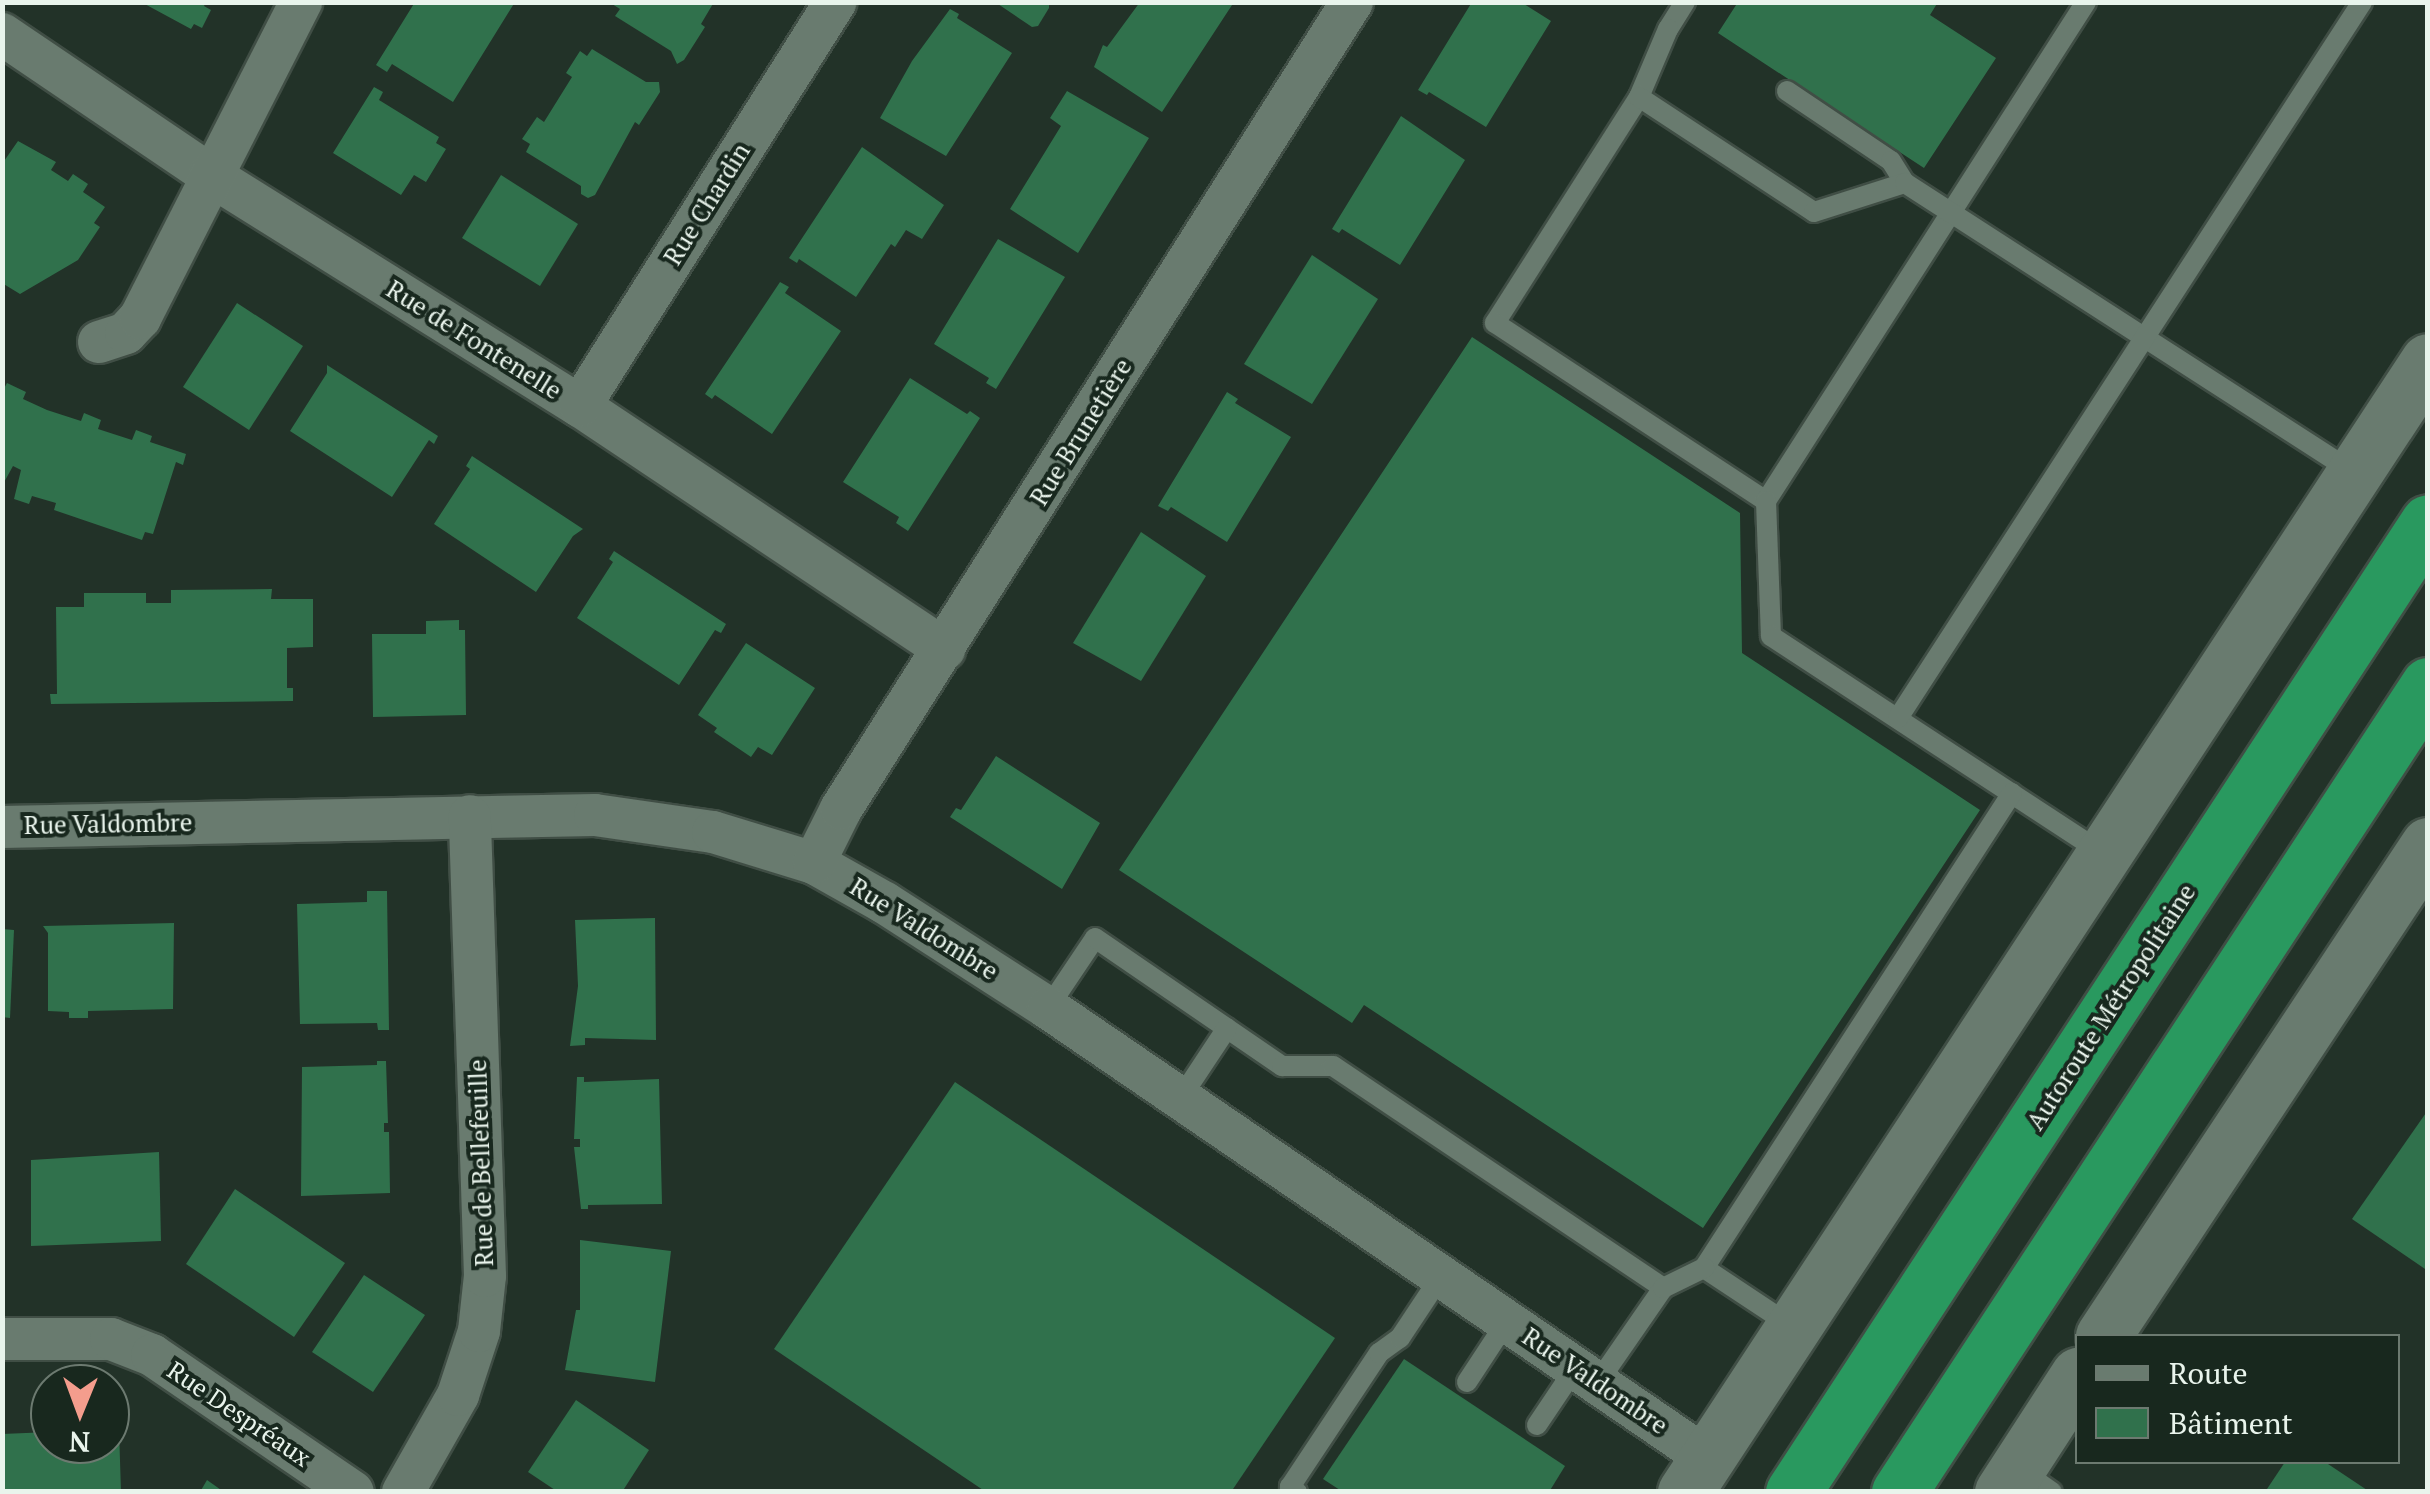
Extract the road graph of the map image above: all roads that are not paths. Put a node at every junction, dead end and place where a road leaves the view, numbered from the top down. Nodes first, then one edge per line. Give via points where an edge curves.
1 (301, 2) edge
2 (835, 2) edge
3 (1352, 2) edge
4 (1685, 2) edge
5 (2086, 2) edge
6 (2362, 2) edge
7 (2, 34) edge
8 (1787, 92) dead end
9 (1639, 98) junction
10 (210, 175) junction
11 (1904, 183) junction
12 (1952, 212) junction
13 (2144, 336) junction
14 (99, 342) dead end
15 (2428, 360) edge
16 (580, 406) junction
17 (2354, 473) junction
18 (1766, 502) junction
19 (2428, 522) edge
20 (944, 648) junction
21 (2428, 684) edge
22 (1898, 718) junction
23 (2012, 793) junction
24 (470, 816) junction
25 (2, 827) edge
26 (2428, 845) edge
27 (2104, 854) junction
28 (814, 863) junction
29 (1048, 1008) junction
30 (1227, 1028) junction
31 (1180, 1099) junction
32 (1704, 1268) junction
33 (1441, 1276) junction
34 (1663, 1288) junction
35 (1507, 1321) junction
36 (1794, 1327) junction
37 (2104, 1334) edge
38 (2, 1339) edge
39 (1587, 1375) junction
40 (2075, 1381) edge
41 (1467, 1382) dead end
42 (1537, 1425) dead end
43 (1696, 1475) edge
44 (2024, 1484) edge
45 (352, 1492) edge
46 (403, 1492) edge
47 (1297, 1492) edge
48 (1793, 1492) edge
49 (1899, 1492) edge

1 - 10 street
2 - 16 street, Rue Chardin
3 - 20 street, Rue Brunetière
4 - 9 lane
5 - 12 lane
6 - 13 lane
7 - 10 street, Rue de Fontenelle
8 - 11 lane via 1890,161
9 - 11 lane via 1814,212
9 - 18 lane via 1495,323
10 - 14 street via 140,318 126,333
10 - 16 street, Rue de Fontenelle
11 - 12 lane
12 - 13 lane
12 - 18 lane
13 - 17 lane
13 - 22 lane
15 - 17 main road
16 - 20 street, Rue de Fontenelle
17 - 27 main road
18 - 22 lane via 1771,636
19 - 48 highway, Autoroute Métropolitaine
20 - 28 street, Rue Brunetière
21 - 49 highway
22 - 23 lane
23 - 27 lane
23 - 32 lane
24 - 25 street, Rue Valdombre
24 - 28 street, Rue Valdombre via 655,822
24 - 46 street, Rue de Bellefeuille via 485,1276 478,1331 458,1395
26 - 37 main road
27 - 36 main road
28 - 29 street, Rue Valdombre
29 - 30 lane via 1096,938
29 - 31 street, Rue Valdombre
30 - 31 lane
30 - 34 lane via 1282,1066 1333,1066
31 - 33 street, Rue Valdombre
32 - 34 lane
32 - 36 lane
33 - 35 street, Rue Valdombre
33 - 47 lane via 1400,1338 1369,1368 1290,1487
34 - 39 lane
35 - 39 street, Rue Valdombre
35 - 41 lane
36 - 43 main road
38 - 45 street, Rue Despréaux via 111,1339 152,1355
39 - 42 lane
39 - 43 street, Rue Valdombre
40 - 44 main road

